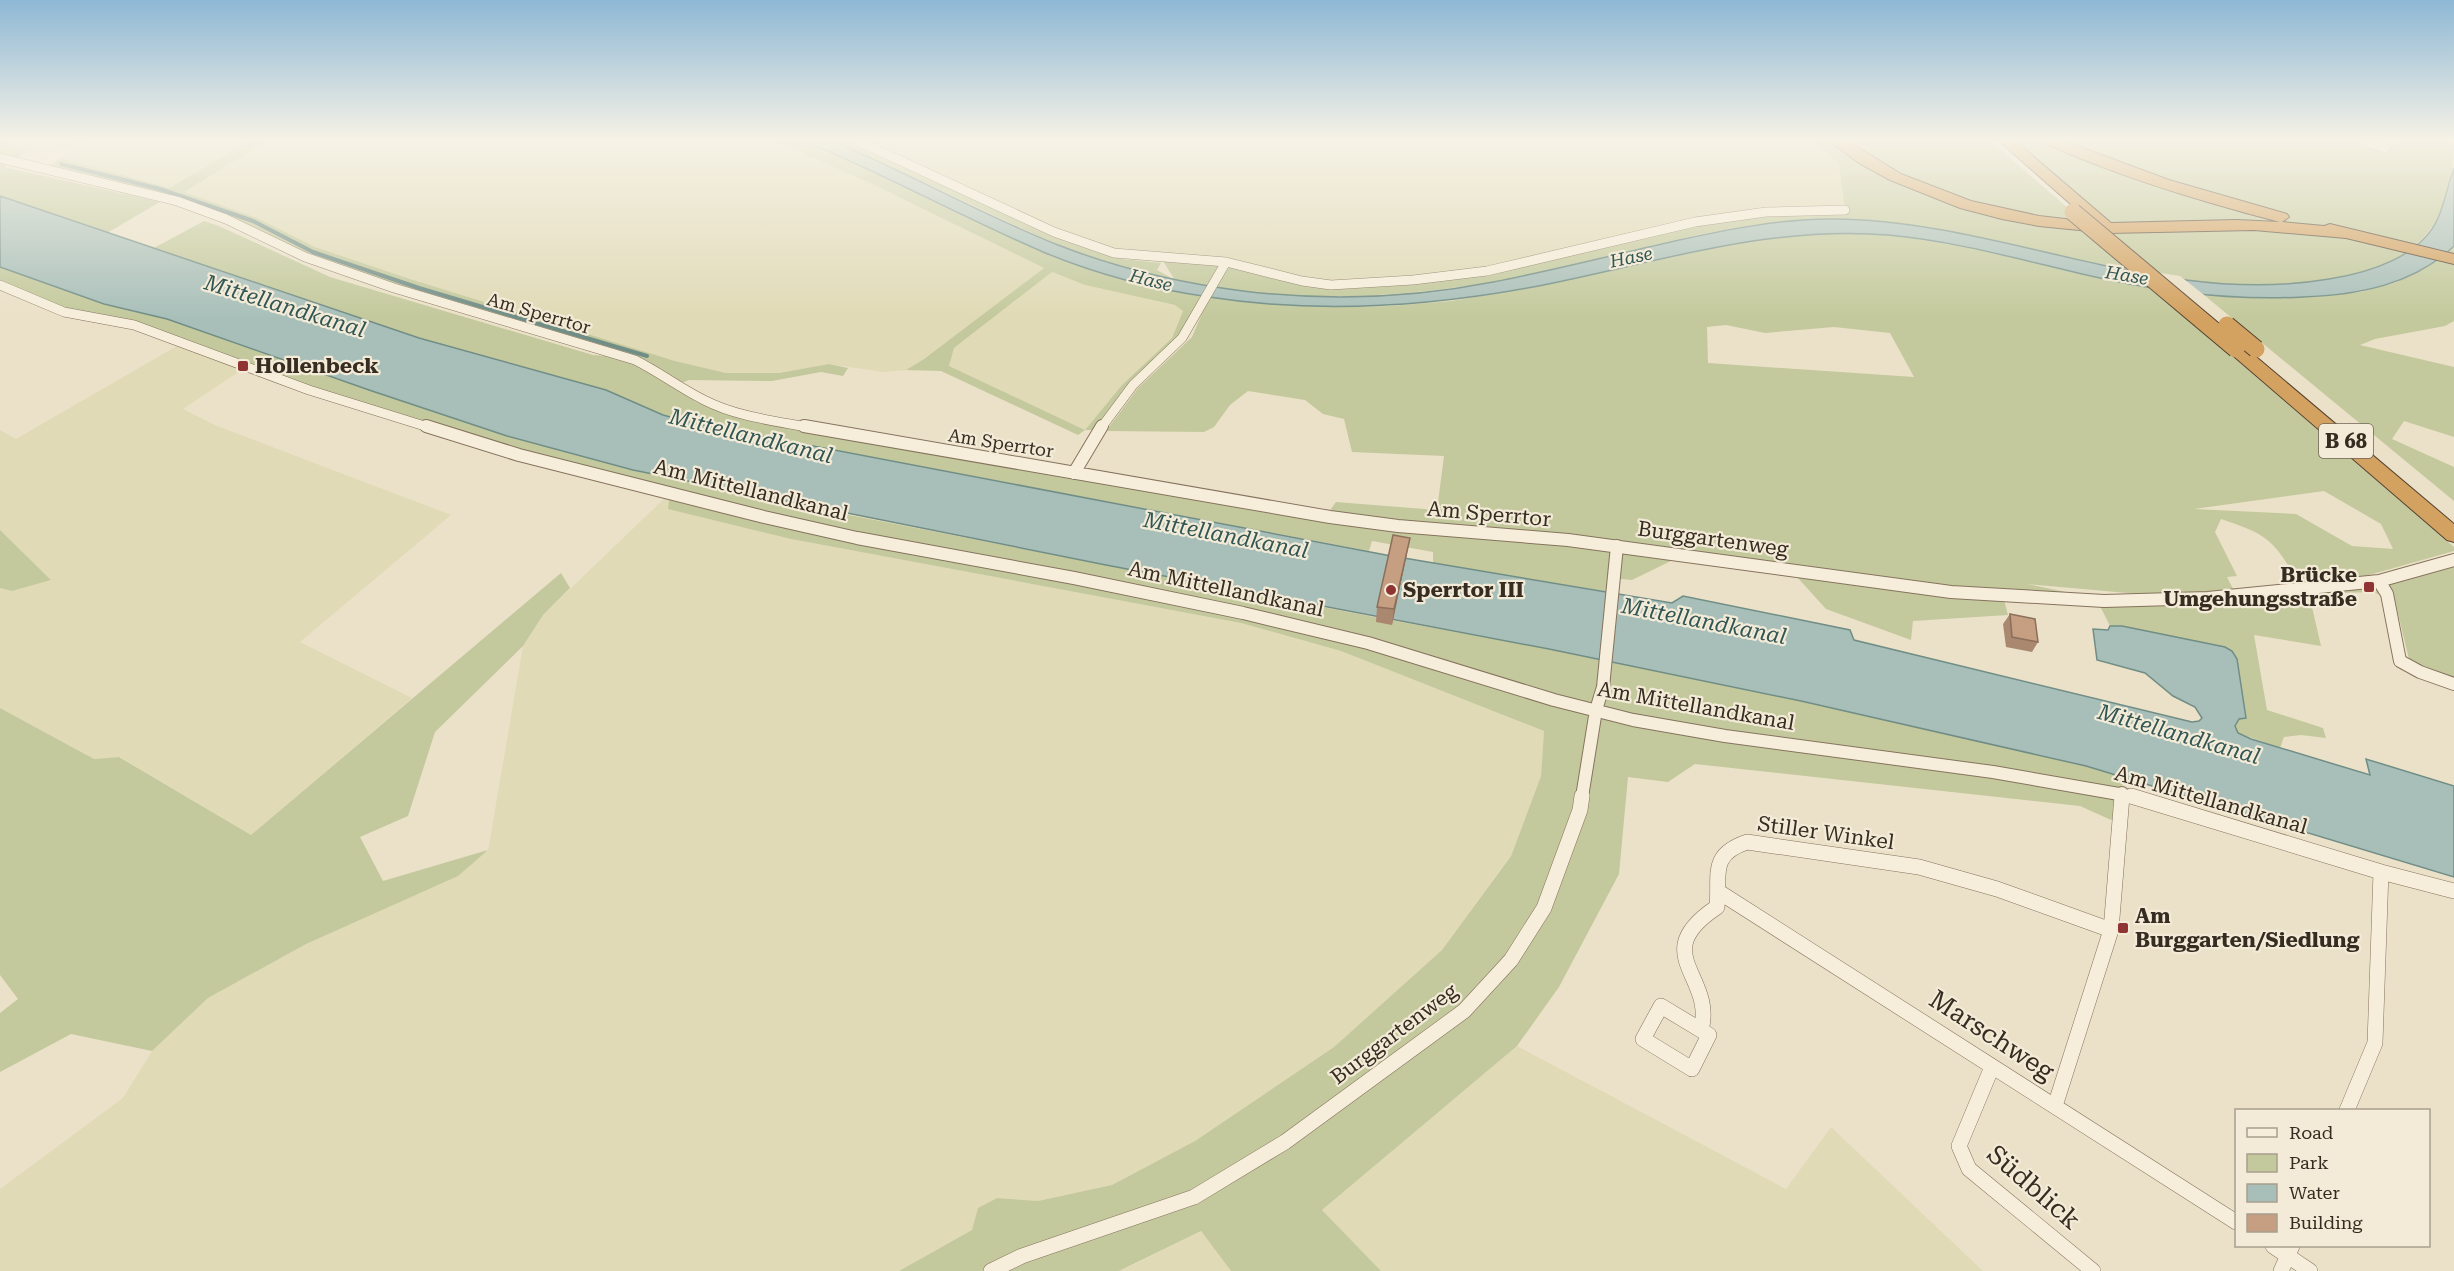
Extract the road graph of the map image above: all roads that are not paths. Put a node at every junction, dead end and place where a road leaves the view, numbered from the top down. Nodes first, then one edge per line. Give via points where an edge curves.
1 (168, 199) edge
2 (984, 199) edge
3 (1957, 199) edge
4 (2065, 199) edge
5 (2068, 199) edge
6 (2218, 199) edge
7 (1845, 210) dead end
8 (2081, 212) junction
9 (2345, 233) junction
10 (2454, 259) edge
11 (1226, 262) junction
12 (0, 285) edge
13 (1074, 473) junction
14 (2454, 516) edge
15 (2454, 535) edge
16 (1617, 546) junction
17 (2454, 560) edge
18 (2379, 581) junction
19 (2454, 684) edge
20 (1596, 710) junction
21 (2122, 793) junction
22 (2381, 872) junction
23 (2454, 891) edge
24 (1719, 892) junction
25 (2112, 930) junction
26 (1701, 1030) dead end
27 (1992, 1067) junction
28 (2055, 1106) junction
29 (2347, 1109) edge
30 (2235, 1221) edge
31 (2275, 1247) edge
32 (2287, 1257) edge
33 (992, 1271) edge
34 (2093, 1271) edge
35 (2310, 1271) edge

1 - 13 street, Am Sperrtor via 208,212 305,257 394,288 635,360 703,400 735,413
2 - 11 street via 1054,232 1105,250 1132,256
3 - 9 highway via 2057,224 2107,228 2255,225
4 - 8 highway, B 68
5 - 8 highway, B 68
6 - 9 highway
7 - 11 street via 1766,212 1695,222 1487,272 1413,280 1331,285
8 - 14 highway, B 68, bridge via 2256,349
8 - 15 highway, B 68, bridge
9 - 10 highway
11 - 13 street, Am Sperrtor via 1212,281 1189,330 1133,385 1106,419
12 - 20 street, Am Mittellandkanal via 64,312 134,325 309,390 519,455 787,523 1243,613 1368,643
13 - 16 street, Am Sperrtor via 1386,525
16 - 18 street, Burggartenweg via 1951,592 2104,601 2208,598
16 - 20 street, Burggartenweg via 1603,687
17 - 18 street, Burggartenweg
18 - 19 street via 2387,594 2400,661
20 - 21 street, Am Mittellandkanal via 1725,736
20 - 33 street, Burggartenweg via 1580,810 1544,908 1511,960 1464,1011 1285,1142 1194,1197 1022,1256
21 - 22 street, Am Mittellandkanal
21 - 25 street
22 - 23 street, Am Mittellandkanal
22 - 29 street via 2375,1044
24 - 25 street, Stiller Winkel via 1718,868 1729,849 1748,842 1772,844 1919,867
24 - 26 street, Stiller Winkel via 1717,907 1694,923 1684,943 1685,966 1701,999 1706,1021
24 - 27 street, Marschweg
25 - 28 street
27 - 28 street, Marschweg
27 - 34 street, Südblick via 1959,1146 1969,1169
28 - 30 street, Marschweg
31 - 32 street
32 - 35 street

